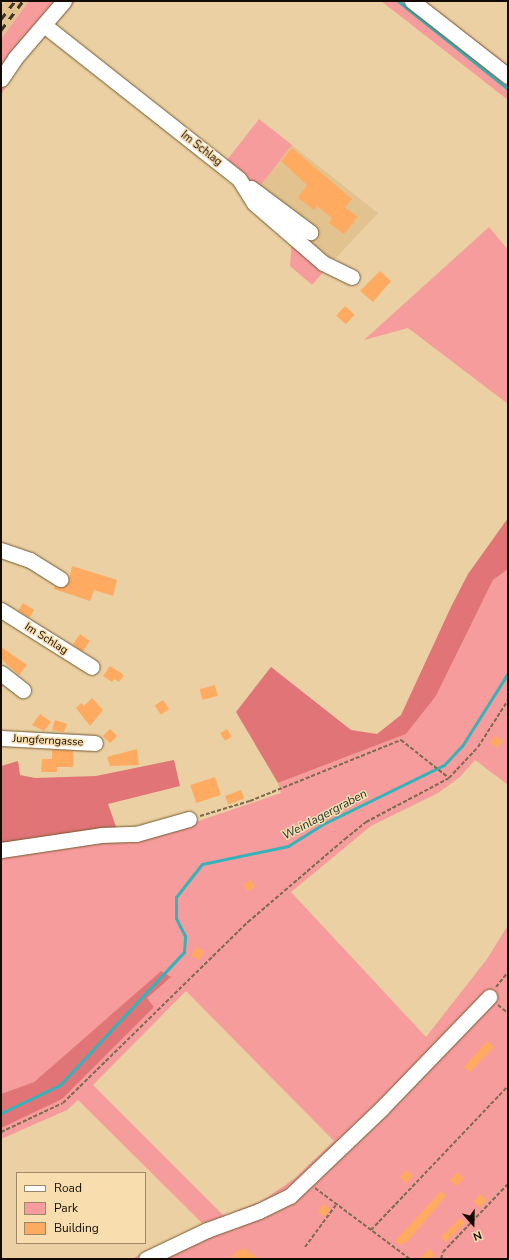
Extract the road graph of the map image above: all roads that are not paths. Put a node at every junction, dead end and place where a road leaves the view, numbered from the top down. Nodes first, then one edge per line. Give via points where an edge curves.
1 (64, 1) edge
2 (412, 1) edge
3 (44, 25) junction
4 (508, 76) edge
5 (1, 79) edge
6 (239, 179) junction
7 (310, 232) dead end
8 (352, 277) dead end
9 (1, 550) edge
10 (62, 579) dead end
11 (1, 610) edge
12 (92, 667) dead end
13 (1, 673) edge
14 (23, 690) dead end
15 (1, 738) edge
16 (95, 743) dead end
17 (189, 819) road end
18 (1, 850) edge
19 (489, 997) road end
20 (146, 1259) edge

1 - 3 street
2 - 4 street
3 - 5 street
3 - 6 street, Im Schlag
6 - 7 street
6 - 8 street, Im Schlag via 254,203 295,236 308,250 323,263
9 - 10 street via 30,560
11 - 12 street, Im Schlag
13 - 14 street
15 - 16 street, Jungferngasse
17 - 18 street via 136,834 101,835
19 - 20 street via 308,1182 290,1196 259,1211 207,1230

